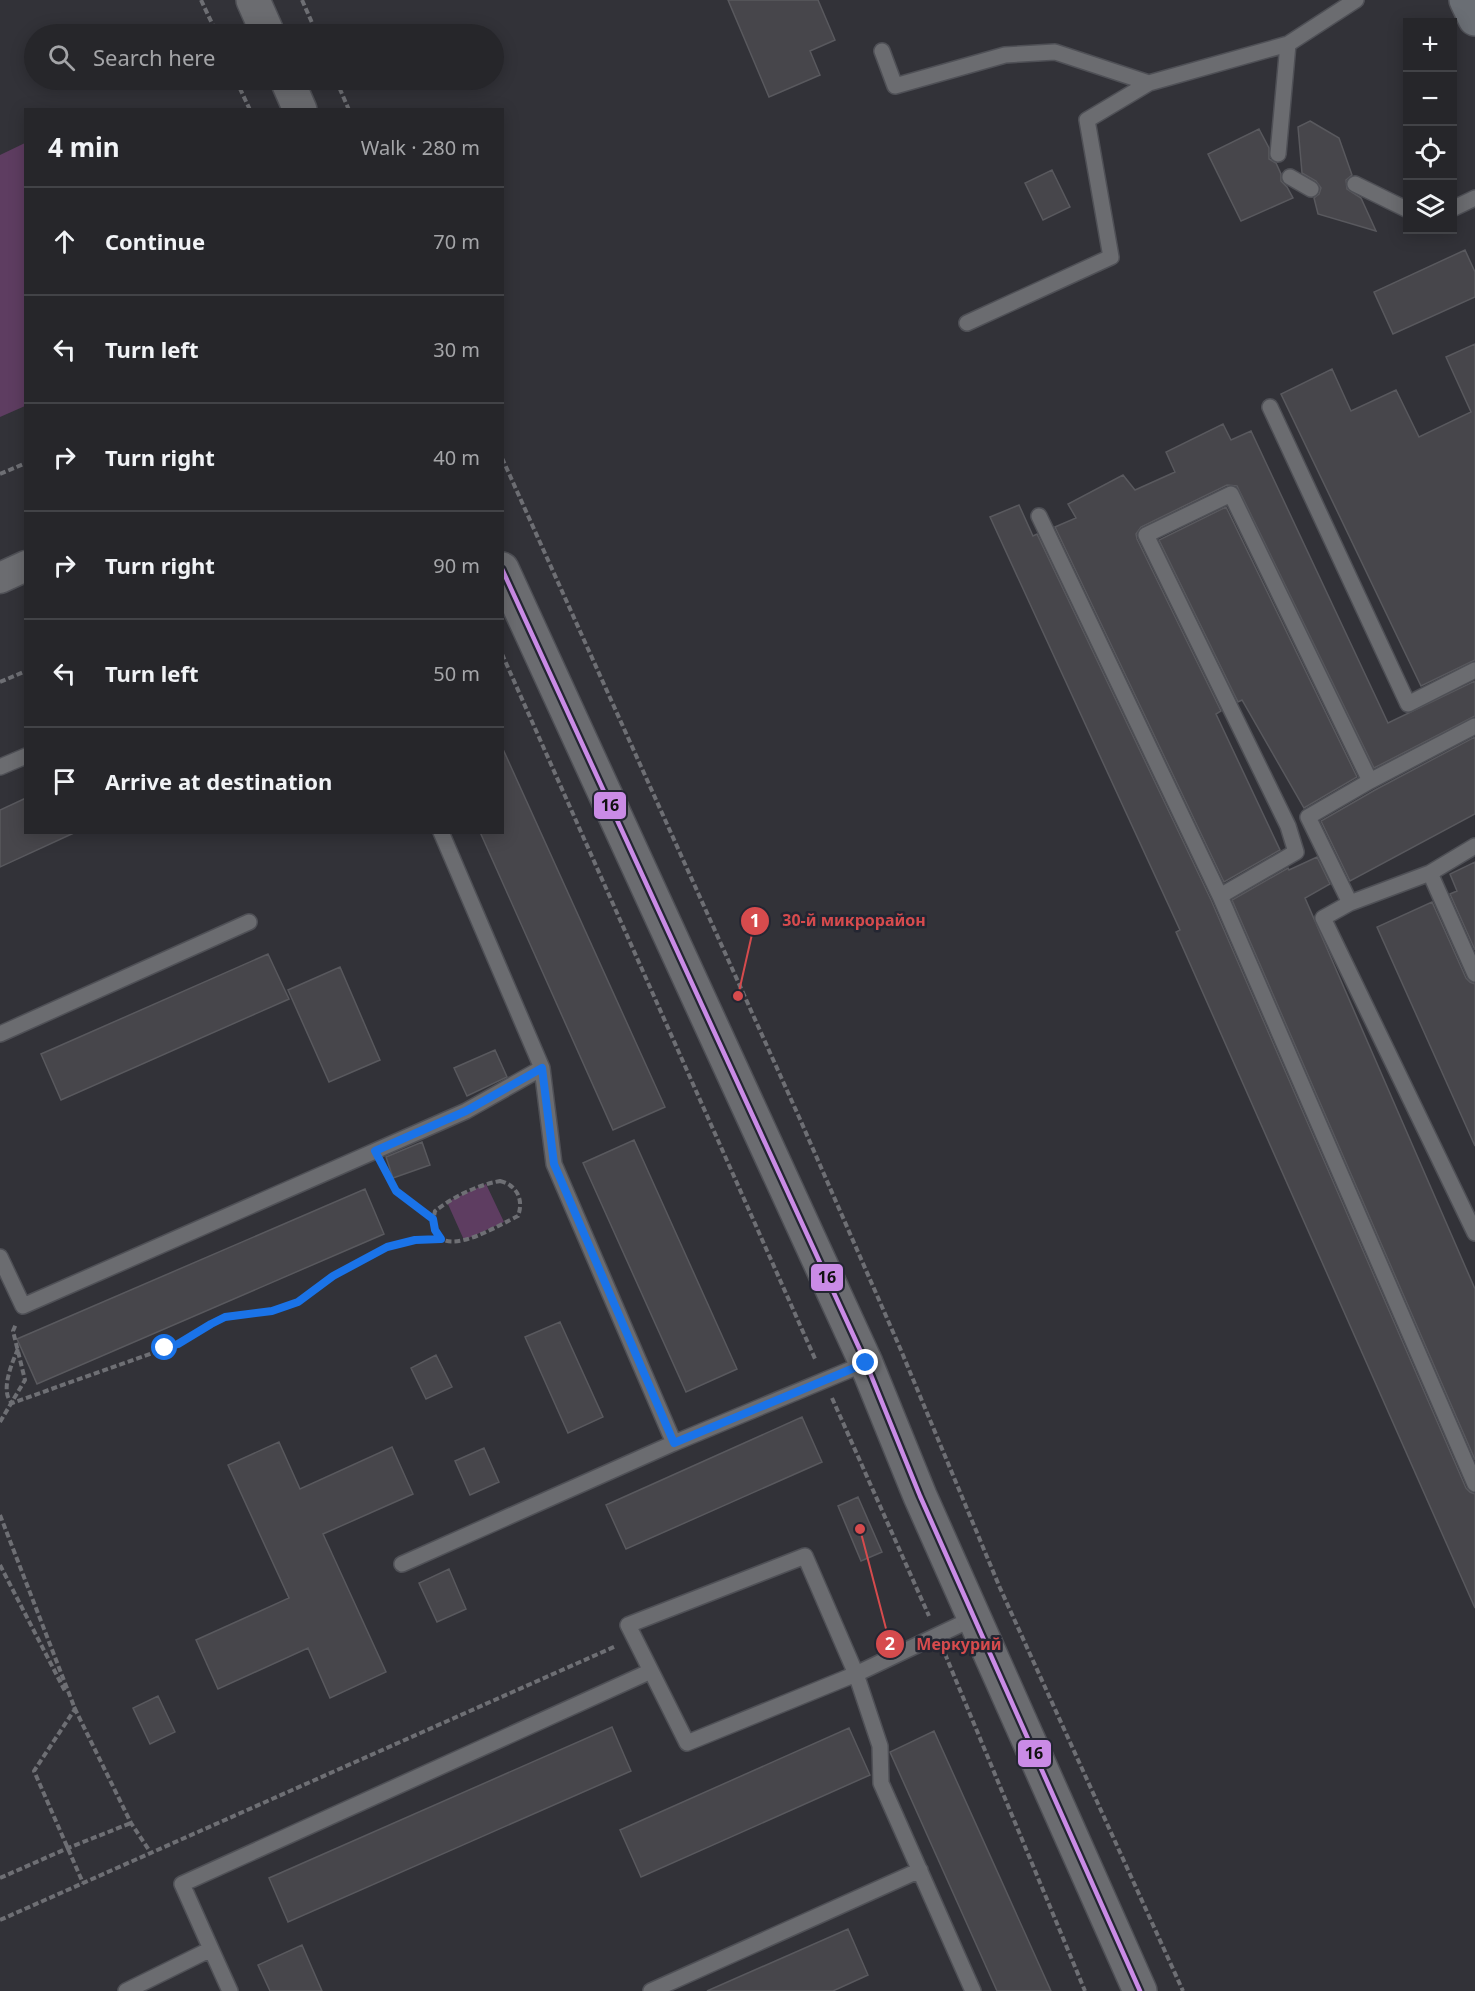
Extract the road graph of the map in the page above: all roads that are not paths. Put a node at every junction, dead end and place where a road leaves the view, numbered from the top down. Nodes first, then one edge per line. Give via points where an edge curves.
1 (253, 0) edge
2 (1356, 0) edge
3 (1466, 0) edge
4 (1475, 19) edge
5 (264, 24) edge
6 (1288, 44) junction
7 (882, 51) dead end
8 (1149, 82) junction
9 (291, 90) edge
10 (299, 108) edge
11 (1278, 154) dead end
12 (1290, 177) dead end
13 (1355, 184) dead end
14 (1311, 189) dead end
15 (1475, 198) edge
16 (1457, 207) edge
17 (1403, 208) edge
18 (967, 323) dead end
19 (1270, 407) dead end
20 (1039, 516) dead end
21 (24, 567) edge
22 (0, 578) edge
23 (504, 578) edge
24 (509, 602) edge
25 (1475, 670) edge
26 (1475, 726) edge
27 (24, 757) edge
28 (0, 767) edge
29 (1370, 781) junction
30 (1308, 817) junction
31 (1288, 826) junction
32 (442, 834) edge
33 (1475, 846) edge
34 (1430, 873) junction
35 (1220, 896) junction
36 (1350, 903) junction
37 (249, 922) dead end
38 (1475, 974) edge
39 (0, 1034) edge
40 (542, 1068) junction
41 (1475, 1233) edge
42 (0, 1257) edge
43 (866, 1363) junction
44 (674, 1443) junction
45 (1475, 1484) edge
46 (402, 1563) dead end
47 (976, 1617) junction
48 (651, 1671) junction
49 (856, 1674) junction
50 (920, 1870) junction
51 (212, 1949) junction
52 (126, 1991) edge
53 (230, 1991) edge
54 (651, 1991) edge
55 (973, 1991) edge
56 (1140, 1991) edge

1 - 5 street
2 - 6 lane
3 - 4 main road
6 - 8 lane
6 - 11 lane
7 - 8 lane via 895,86 1005,55 1055,52
8 - 18 lane via 1087,120 1111,257
9 - 10 street
12 - 14 lane
13 - 17 lane
15 - 16 lane
19 - 25 lane via 1408,704
20 - 35 lane
21 - 22 street
23 - 24 street
24 - 43 street
26 - 29 lane
27 - 28 lane
29 - 30 lane
29 - 31 lane via 1231,494 1146,536
30 - 31 lane
30 - 36 lane
31 - 35 lane via 1296,852
32 - 40 lane
33 - 34 lane
34 - 36 lane
34 - 38 lane
35 - 45 lane
36 - 41 lane via 1323,918
37 - 39 lane
40 - 42 lane via 466,1111 23,1306
40 - 44 lane via 554,1164
43 - 44 lane
43 - 47 street via 920,1496
44 - 46 lane
47 - 49 lane
47 - 56 street
48 - 49 lane via 687,1743
48 - 49 lane via 628,1625 805,1556
48 - 51 lane via 182,1884
49 - 50 lane via 880,1746 881,1783
50 - 54 lane
50 - 55 lane
51 - 52 lane
51 - 53 lane

